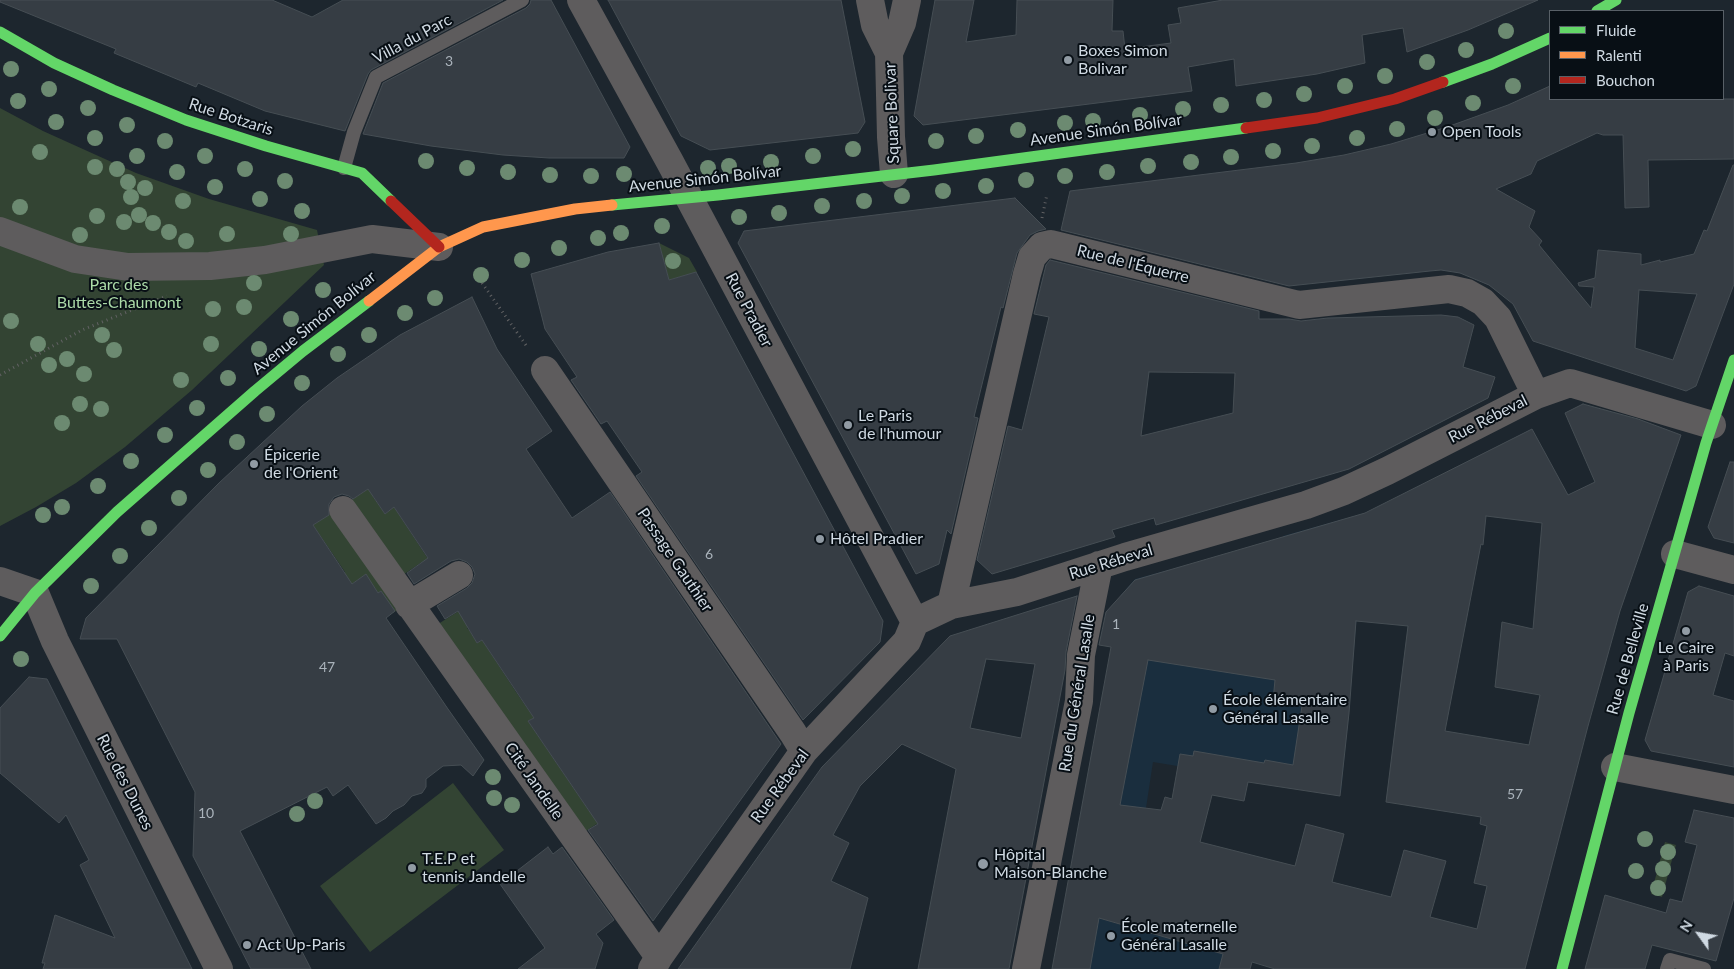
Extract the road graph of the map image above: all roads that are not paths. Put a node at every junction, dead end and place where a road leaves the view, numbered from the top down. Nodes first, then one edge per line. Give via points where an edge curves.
1 (522, 0) edge
2 (581, 0) edge
3 (870, 0) edge
4 (907, 0) edge
5 (1616, 0) edge
6 (1599, 10) edge
7 (0, 32) edge
8 (1549, 38) edge
9 (889, 53) junction
10 (344, 168) junction
11 (894, 174) junction
12 (689, 198) junction
13 (0, 231) edge
14 (439, 246) junction
15 (1734, 360) edge
16 (545, 370) dead end
17 (1536, 395) junction
18 (1727, 398) edge
19 (1712, 425) junction
20 (343, 510) dead end
21 (1675, 554) junction
22 (1099, 565) junction
23 (1734, 570) edge
24 (459, 575) dead end
25 (0, 581) edge
26 (36, 593) junction
27 (409, 605) junction
28 (951, 605) junction
29 (914, 622) junction
30 (0, 636) edge
31 (804, 751) junction
32 (1615, 767) junction
33 (1734, 790) edge
34 (655, 963) edge
35 (219, 969) edge
36 (1026, 969) edge
37 (1562, 969) edge
38 (1667, 969) edge
39 (1704, 969) edge

1 - 10 lane, Villa du Parc via 376,77 354,132
2 - 12 street, Rue Pradier
3 - 9 street, Square Bolivar via 875,24
4 - 9 street, Square Bolivar via 902,23
5 - 6 main road
7 - 10 main road, Rue Botzaris via 54,62 168,112
8 - 11 main road, Avenue Simón Bolívar via 1492,64 1395,99 1317,118
9 - 11 street, Square Bolivar
10 - 14 main road, Rue Botzaris via 362,173
11 - 12 main road, Avenue Simón Bolívar
12 - 14 main road, Avenue Simón Bolívar via 575,209 483,227
12 - 29 street, Rue Pradier
13 - 14 street via 75,259 128,267 210,266 265,260 372,239
14 - 26 main road, Avenue Simón Bolívar via 255,392 117,512
15 - 18 main road, Rue de Belleville
16 - 31 street, Passage Gauthier
17 - 19 street, Rue Rébeval via 1570,383
17 - 22 street, Rue Rébeval via 1344,491
17 - 28 street, Rue de l'Équerre via 1498,318 1483,302 1467,293 1449,289 1298,306 1051,244 1042,246 1032,257 1027,274
18 - 19 main road, Rue de Belleville
19 - 21 main road, Rue de Belleville
20 - 27 street, Cité Jandelle
21 - 23 street
21 - 32 main road, Rue de Belleville
22 - 28 street, Rue Rébeval via 1017,592
22 - 36 street, Rue du Général Lasalle via 1081,655 1079,701
24 - 27 street
25 - 26 street
26 - 30 main road, Avenue Simón Bolívar
26 - 35 street, Rue des Dunes via 54,641
27 - 34 street, Cité Jandelle
28 - 29 street, Rue Rébeval
29 - 31 street, Rue Rébeval via 907,641
31 - 34 street, Rue Rébeval
32 - 33 street
32 - 37 main road, Rue de Belleville
38 - 39 lane via 1670,960

